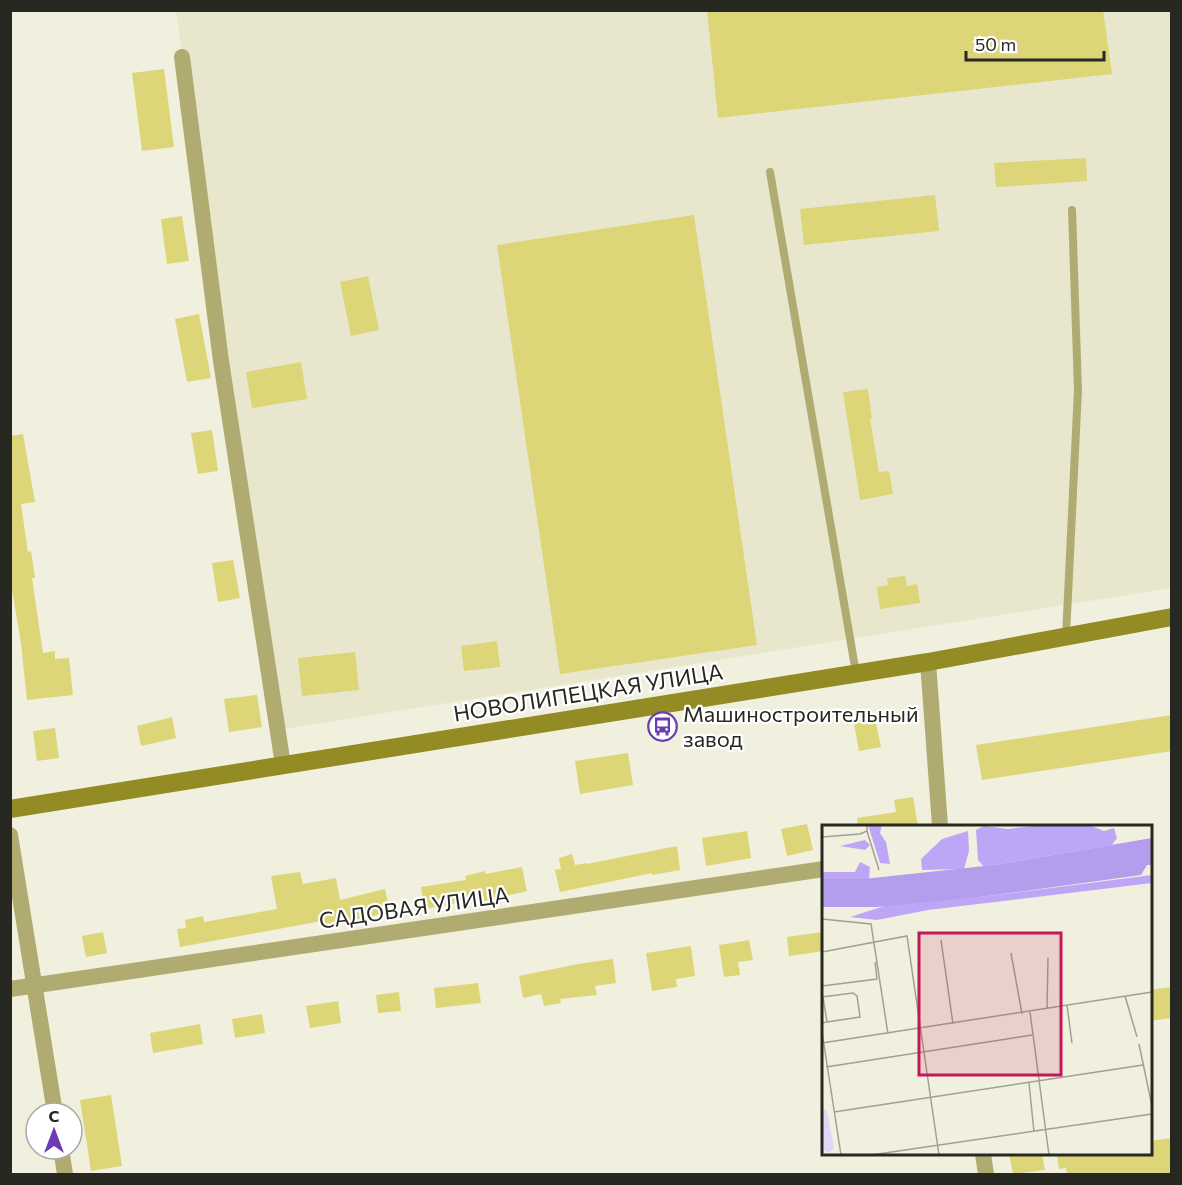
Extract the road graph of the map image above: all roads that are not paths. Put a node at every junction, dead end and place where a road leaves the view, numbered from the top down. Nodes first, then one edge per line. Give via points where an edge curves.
1 (182, 57) dead end
2 (770, 172) dead end
3 (1072, 210) dead end
4 (1172, 617) edge
5 (1066, 636) junction
6 (928, 662) junction
7 (856, 673) junction
8 (283, 765) junction
9 (10, 810) edge
10 (940, 825) edge
11 (10, 835) edge
12 (822, 869) edge
13 (34, 985) junction
14 (10, 989) edge
15 (53, 1101) edge
16 (983, 1155) edge
17 (986, 1174) edge

1 - 8 street via 221,361
2 - 7 lane
3 - 5 lane via 1078,390
4 - 5 street, НОВОЛИПЕЦКАЯ УЛИЦА
5 - 6 street, НОВОЛИПЕЦКАЯ УЛИЦА
6 - 7 street, НОВОЛИПЕЦКАЯ УЛИЦА
6 - 10 street
7 - 8 street, НОВОЛИПЕЦКАЯ УЛИЦА
8 - 9 street, НОВОЛИПЕЦКАЯ УЛИЦА
11 - 13 street
12 - 13 street, САДОВАЯ УЛИЦА
13 - 14 street, САДОВАЯ УЛИЦА
13 - 15 street
16 - 17 street

